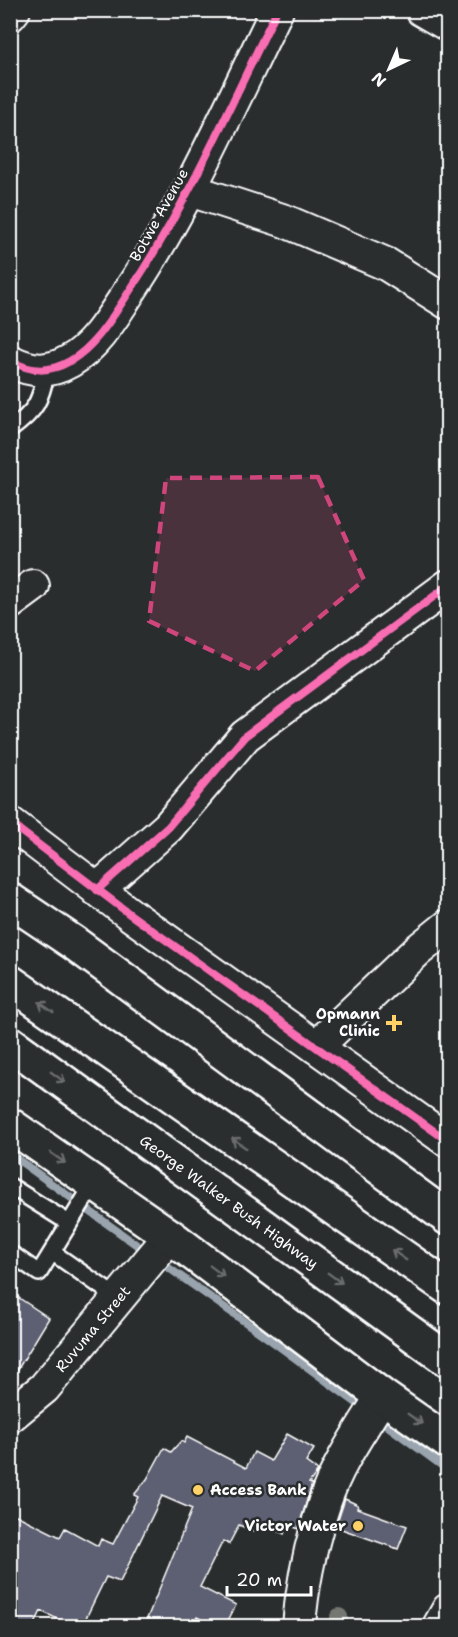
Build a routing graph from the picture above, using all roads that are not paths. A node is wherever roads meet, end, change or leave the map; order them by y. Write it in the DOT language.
graph roads {
  1 [pos="14,10"];
  2 [pos="276,10"];
  3 [pos="422,10"];
  4 [pos="10,15"];
  5 [pos="447,25"];
  6 [pos="190,190"];
  7 [pos="447,303"];
  8 [pos="10,361"];
  9 [pos="47,371"];
  10 [pos="10,430"];
  11 [pos="447,586"];
  12 [pos="10,823"];
  13 [pos="97,890"];
  14 [pos="10,900"];
  15 [pos="447,926"];
  16 [pos="10,982"];
  17 [pos="10,1043"];
  18 [pos="316,1047"];
  19 [pos="10,1125"];
  20 [pos="447,1141"];
  21 [pos="94,1183"];
  22 [pos="10,1186"];
  23 [pos="447,1218"];
  24 [pos="69,1223"];
  25 [pos="170,1236"];
  26 [pos="52,1252"];
  27 [pos="10,1253"];
  28 [pos="447,1288"];
  29 [pos="118,1299"];
  30 [pos="447,1360"];
  31 [pos="382,1396"];
  32 [pos="10,1416"];
  33 [pos="447,1442"];
  34 [pos="447,1610"];
  35 [pos="299,1626"];
  36 [pos="439,1626"];
  1 -- 4 [label="street"];
  2 -- 6 [label="street, Botwe Avenue"];
  3 -- 5 [label="street"];
  6 -- 7 [label="street"];
  6 -- 9 [label="street, Botwe Avenue"];
  8 -- 9 [label="street"];
  9 -- 10 [label="lane"];
  11 -- 13 [label="street"];
  12 -- 13 [label="street"];
  13 -- 18 [label="street"];
  14 -- 23 [label="highway"];
  15 -- 18 [label="street"];
  28 -- 16 [label="highway, one-way"];
  17 -- 30 [label="highway, George Walker Bush Highway, one-way"];
  18 -- 20 [label="street"];
  19 -- 21 [label="highway, one-way"];
  21 -- 24 [label="lane"];
  21 -- 25 [label="highway"];
  22 -- 24 [label="lane"];
  24 -- 26 [label="lane"];
  25 -- 29 [label="street, Ruvuma Street"];
  25 -- 31 [label="highway, one-way"];
  26 -- 27 [label="lane"];
  26 -- 29 [label="lane"];
  29 -- 32 [label="street, Ruvuma Street"];
  31 -- 33 [label="highway, one-way"];
  31 -- 35 [label="street"];
  34 -- 36 [label="street"];
}
